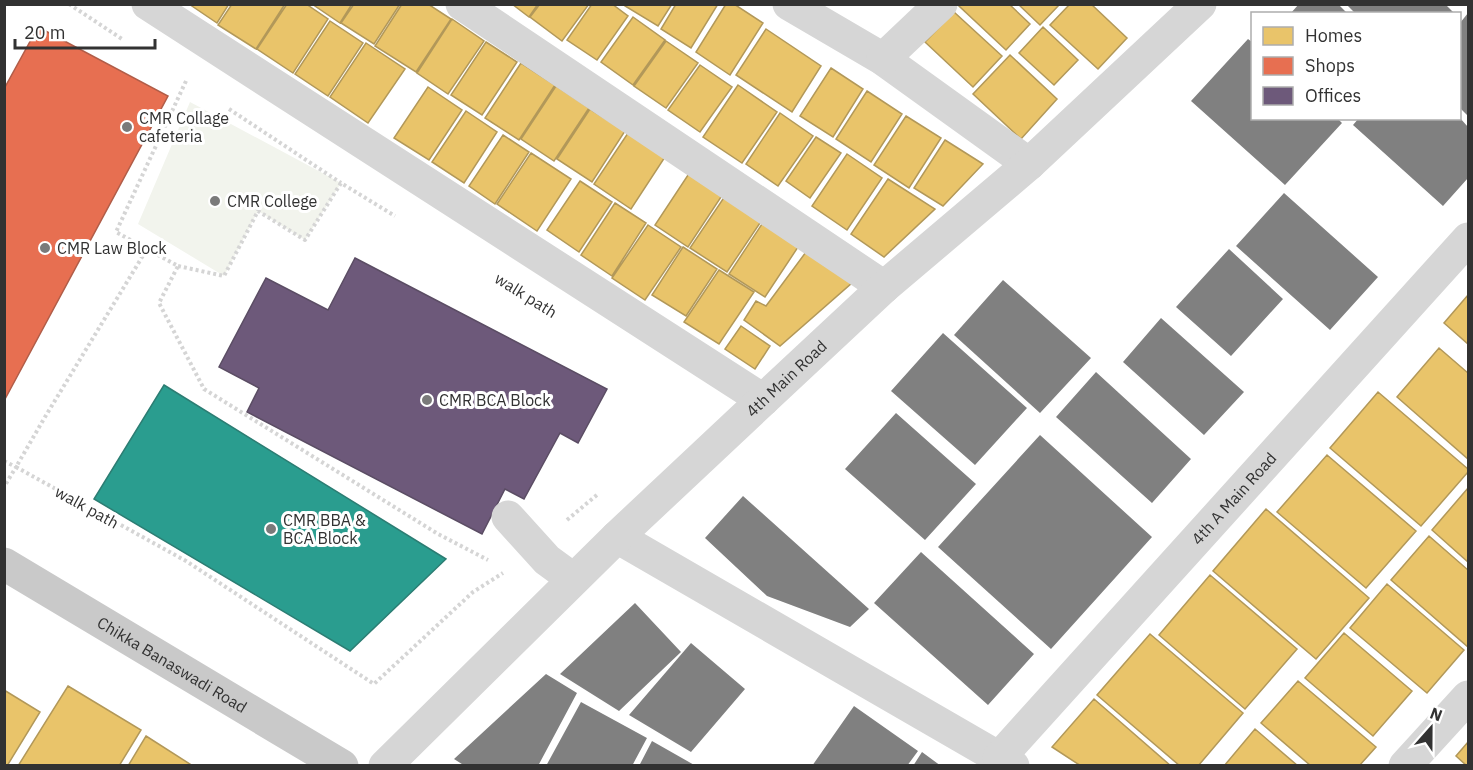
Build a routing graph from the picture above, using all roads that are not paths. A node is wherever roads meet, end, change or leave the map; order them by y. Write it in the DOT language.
graph roads {
  1 [pos="148,4"];
  2 [pos="462,4"];
  3 [pos="789,4"];
  4 [pos="941,4"];
  5 [pos="1200,4"];
  6 [pos="883,59"];
  7 [pos="1029,164"];
  8 [pos="1468,239"];
  9 [pos="884,287"];
  10 [pos="763,400"];
  11 [pos="508,517"];
  12 [pos="616,537"];
  13 [pos="4,564"];
  14 [pos="573,579"];
  15 [pos="1468,697"];
  16 [pos="1006,762"];
  17 [pos="342,765"];
  18 [pos="385,765"];
  19 [pos="1405,765"];
  1 -- 10 [label="street"];
  2 -- 9 [label="street"];
  3 -- 6 [label="street"];
  4 -- 6 [label="street"];
  5 -- 7 [label="street, 4th Main Road"];
  6 -- 7 [label="street"];
  7 -- 9 [label="street, 4th Main Road"];
  8 -- 16 [label="street, 4th A Main Road"];
  9 -- 10 [label="street, 4th Main Road"];
  10 -- 12 [label="street, 4th Main Road"];
  11 -- 14 [label="street"];
  12 -- 14 [label="street, 4th Main Road"];
  12 -- 16 [label="street"];
  13 -- 17 [label="main road, Chikka Banaswadi Road"];
  14 -- 18 [label="street, 4th Main Road"];
  15 -- 19 [label="street"];
}
